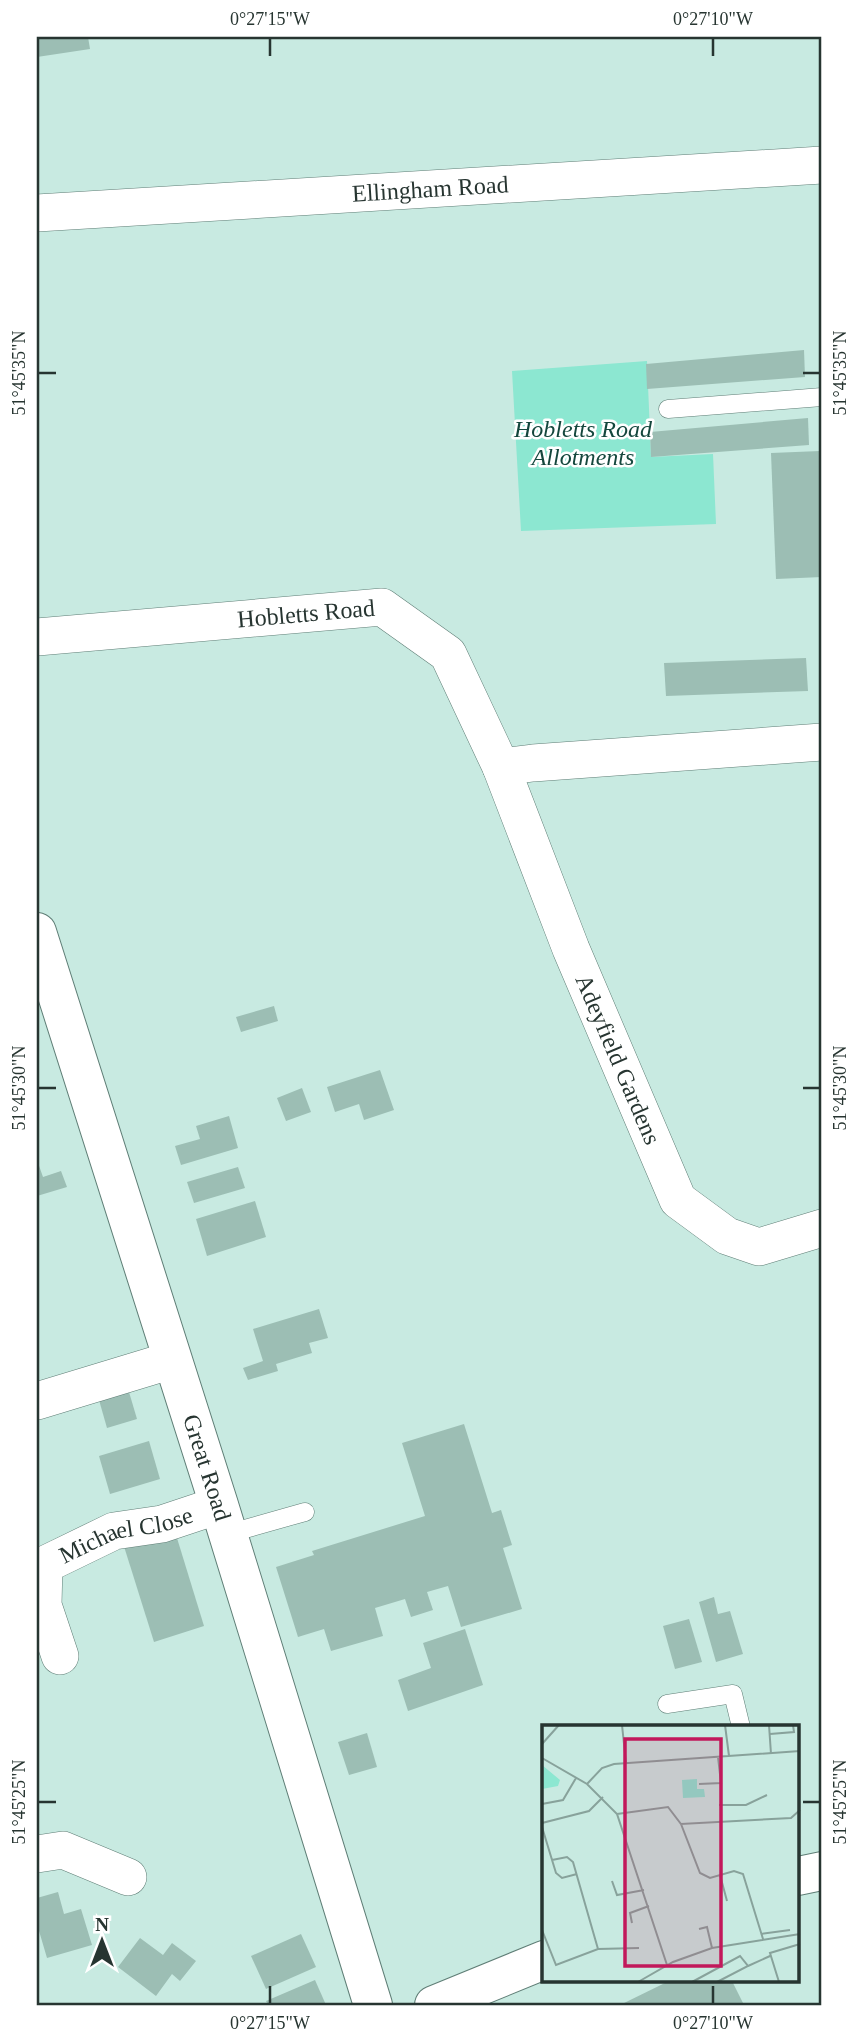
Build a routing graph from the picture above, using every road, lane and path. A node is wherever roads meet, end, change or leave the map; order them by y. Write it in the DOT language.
graph roads {
  1 [pos="822,165"];
  2 [pos="37,213"];
  3 [pos="822,397"];
  4 [pos="668,409"];
  5 [pos="37,637"];
  6 [pos="822,742"];
  7 [pos="501,767"];
  8 [pos="37,932"];
  9 [pos="43,970"];
  10 [pos="822,1228"];
  11 [pos="172,1360"];
  12 [pos="37,1401"];
  13 [pos="305,1512"];
  14 [pos="223,1520"];
  15 [pos="60,1656"];
  16 [pos="667,1704"];
  17 [pos="741,1725"];
  18 [pos="37,1854"];
  19 [pos="822,1871"];
  20 [pos="800,1876"];
  21 [pos="128,1877"];
  22 [pos="542,1961"];
  23 [pos="373,2005"];
  24 [pos="434,2005"];
  1 -- 2 [label="street, Ellingham Road"];
  3 -- 4 [label="lane"];
  5 -- 7 [label="street, Hobletts Road"];
  6 -- 7 [label="street"];
  7 -- 10 [label="street, Adeyfield Gardens"];
  8 -- 9 [label="street, Great Road"];
  9 -- 11 [label="street, Great Road"];
  11 -- 12 [label="street"];
  11 -- 14 [label="street, Great Road"];
  13 -- 14 [label="lane"];
  14 -- 15 [label="street, Michael Close"];
  14 -- 23 [label="street, Great Road"];
  16 -- 17 [label="lane"];
  18 -- 21 [label="street"];
  19 -- 20 [label="street"];
  22 -- 24 [label="street"];
}
